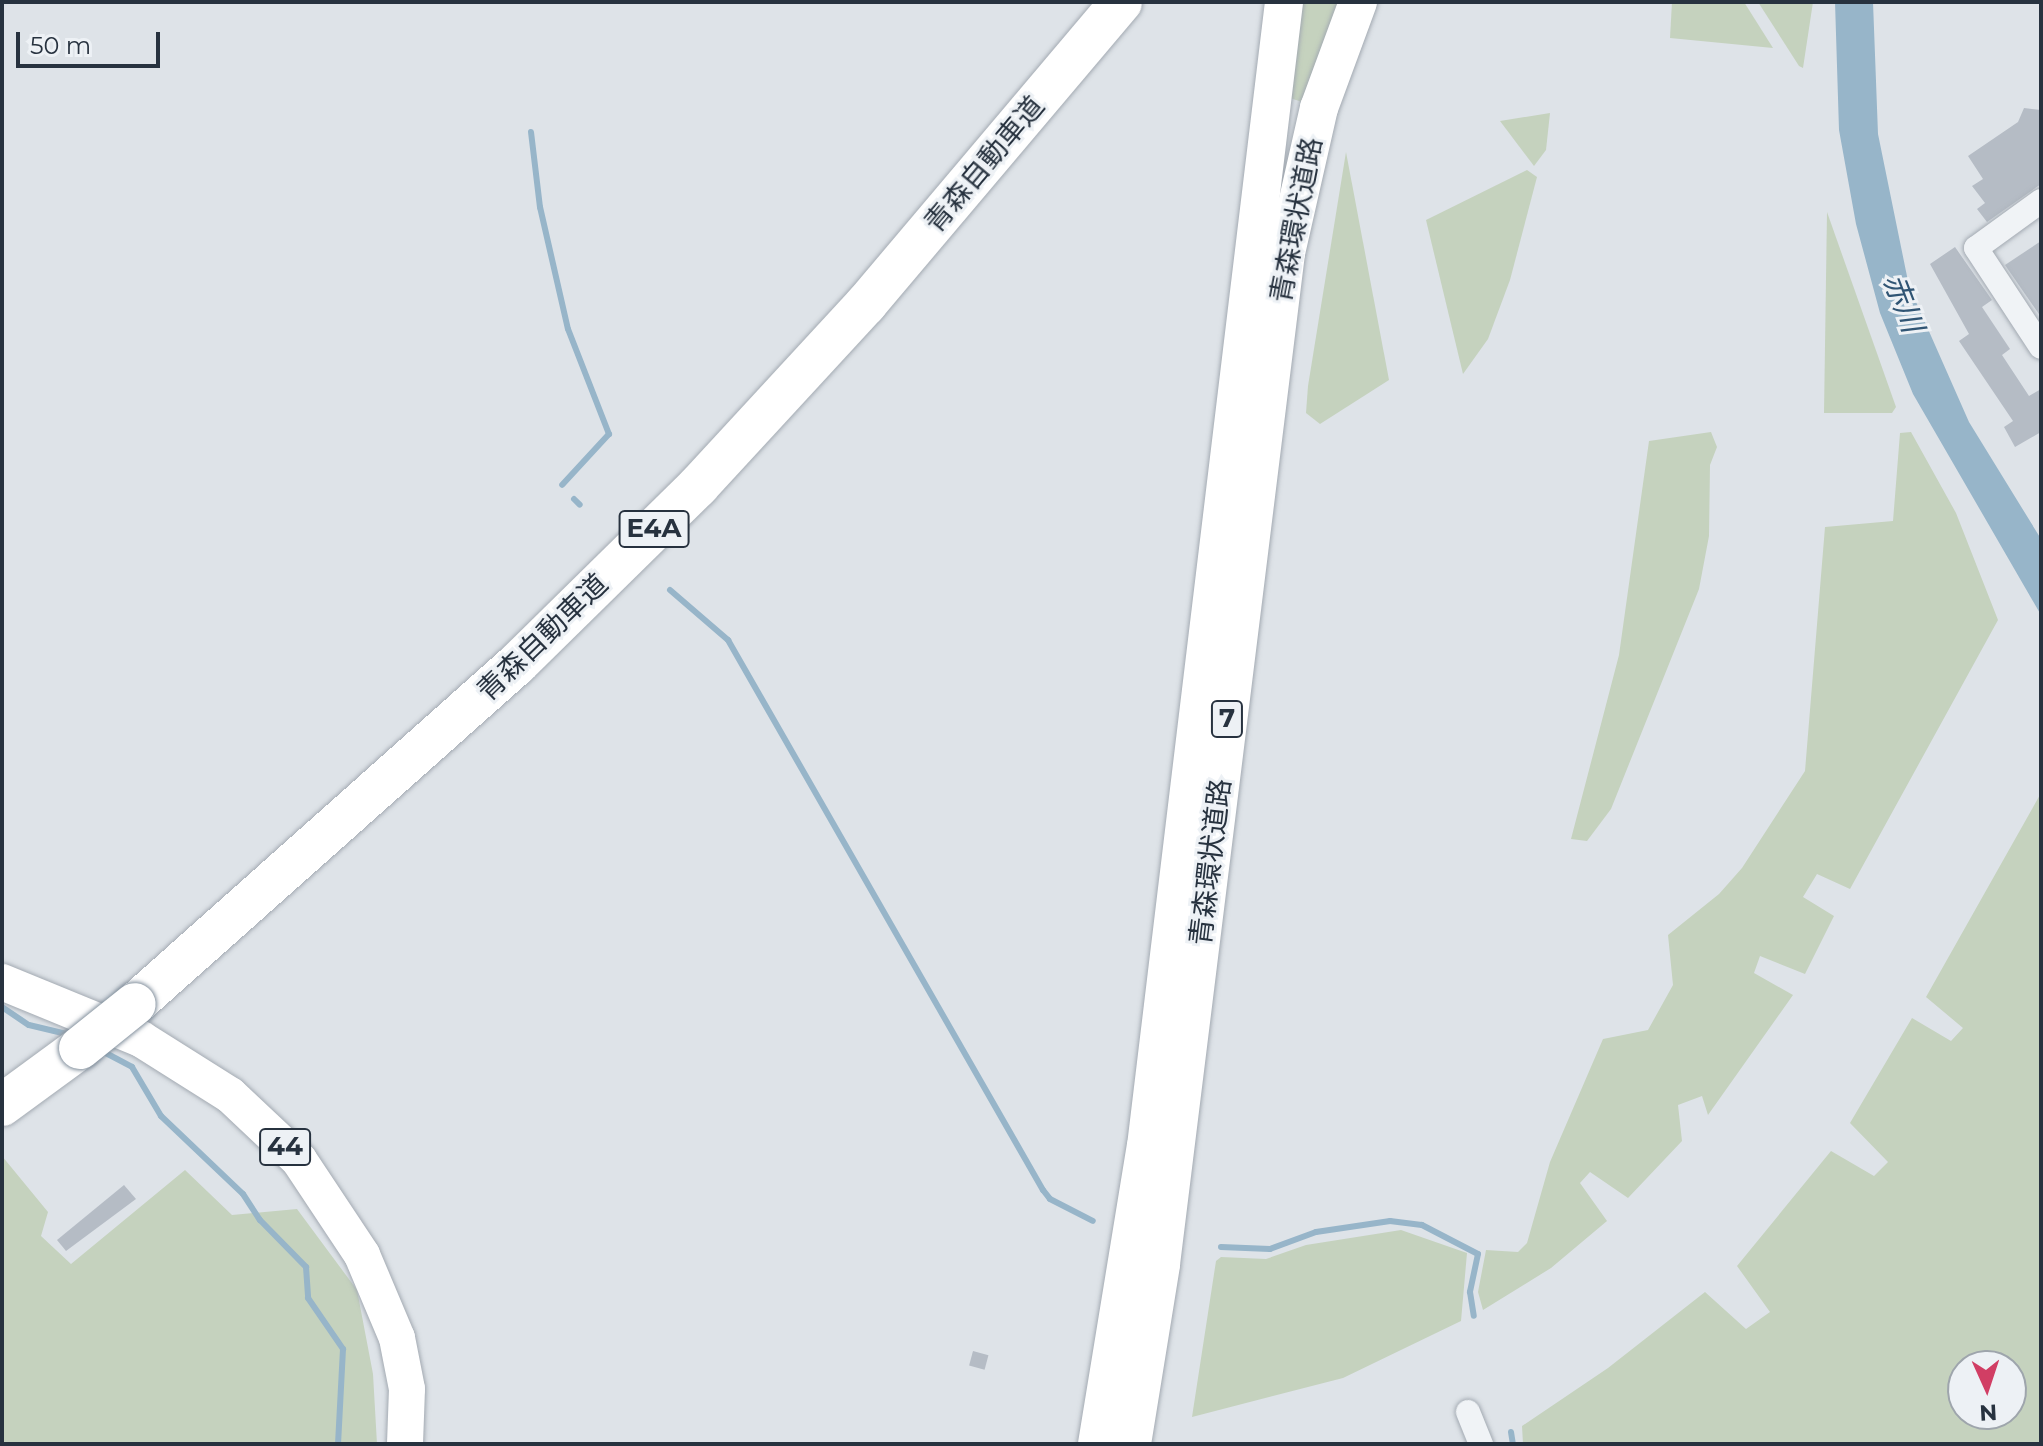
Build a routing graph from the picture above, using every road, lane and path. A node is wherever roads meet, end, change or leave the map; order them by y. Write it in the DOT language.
graph roads {
  1 [pos="1121,2"];
  2 [pos="1284,2"];
  3 [pos="1358,2"];
  4 [pos="2041,201"];
  5 [pos="2040,341"];
  6 [pos="2,982"];
  7 [pos="2,1105"];
  8 [pos="1468,1412"];
  9 [pos="405,1444"];
  10 [pos="1097,1444"];
  11 [pos="1132,1444"];
  12 [pos="1481,1444"];
  1 -- 7 [label="highway, 青森自動車道 / E4A, bridge"];
  2 -- 10 [label="highway, 青森環状道路 / 7"];
  3 -- 11 [label="highway, 青森環状道路 / 7"];
  4 -- 5 [label="street"];
  6 -- 9 [label="main road, 44"];
  8 -- 12 [label="street"];
}
